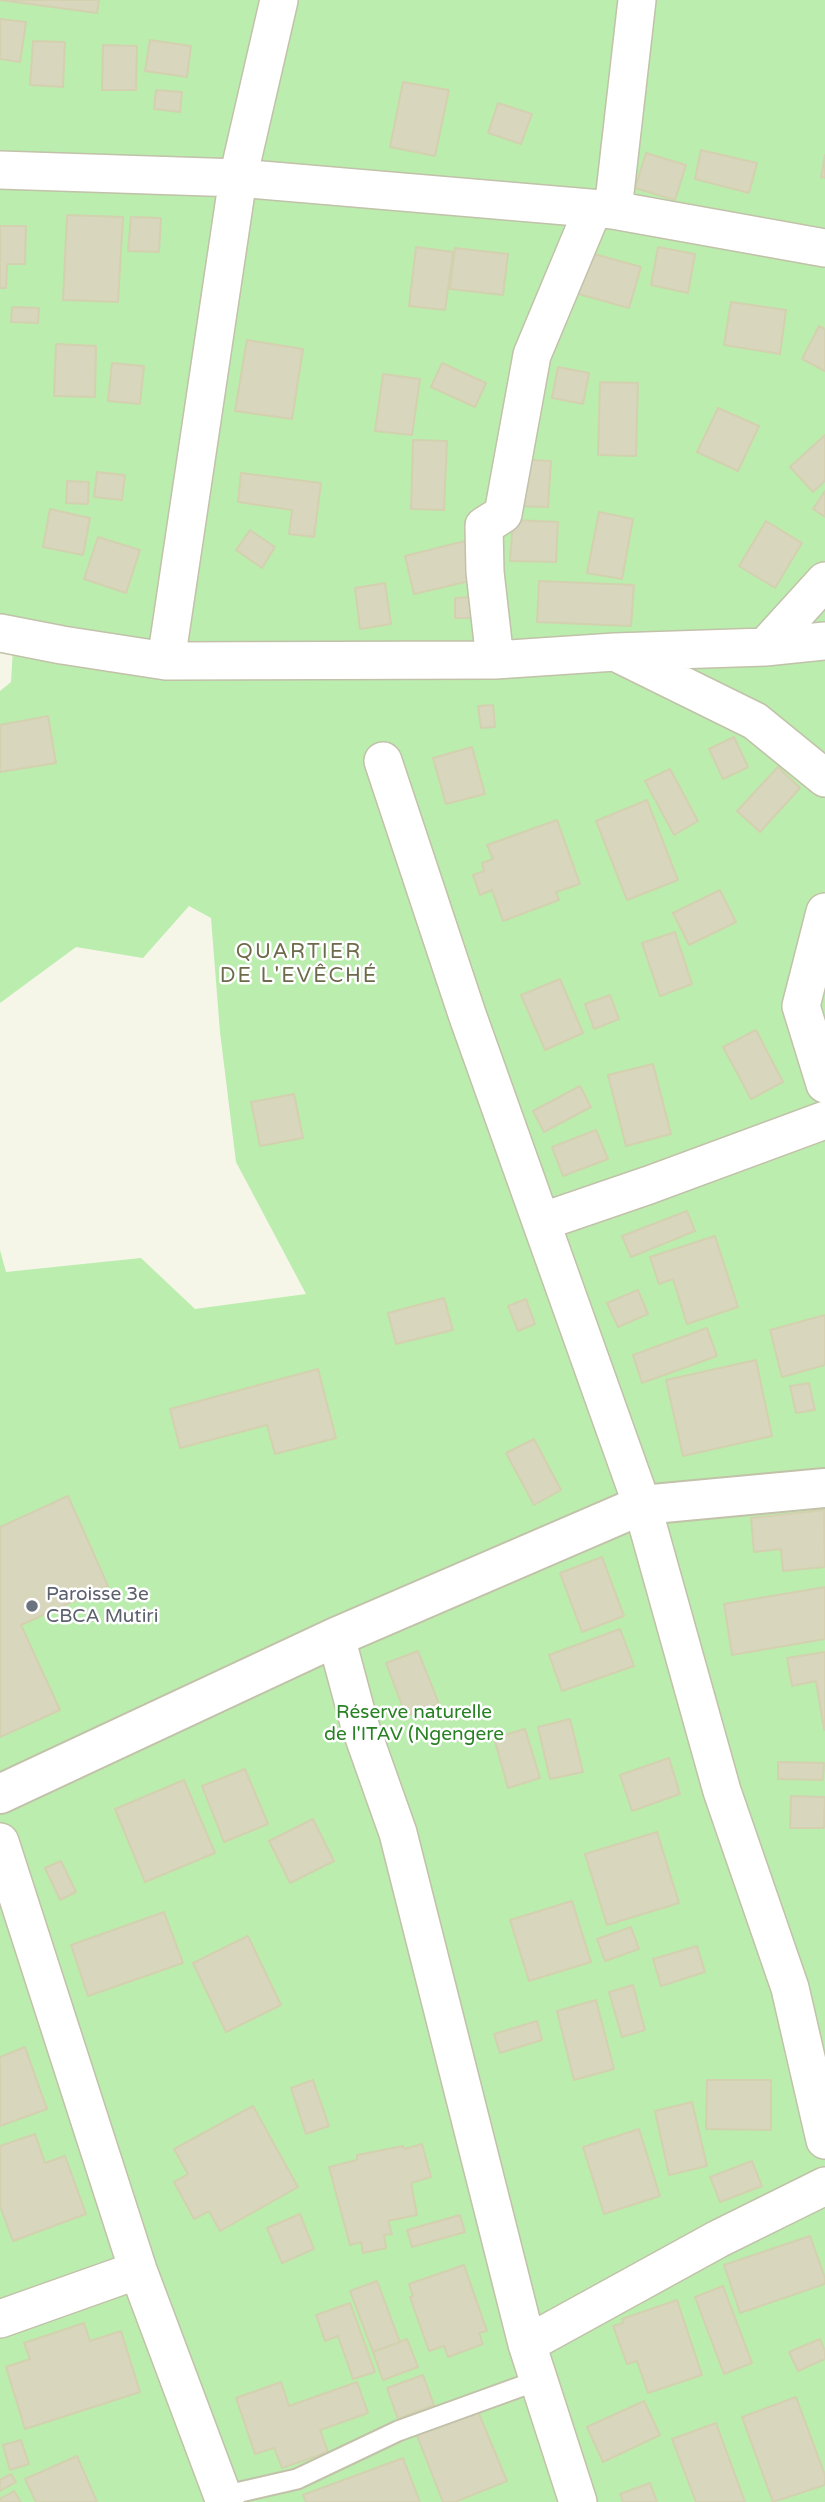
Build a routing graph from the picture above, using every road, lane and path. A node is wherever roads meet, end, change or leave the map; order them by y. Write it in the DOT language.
graph roads {
  1 [pos="279,0"];
  2 [pos="637,0"];
  3 [pos="0,170"];
  4 [pos="238,178"];
  5 [pos="603,209"];
  6 [pos="825,248"];
  7 [pos="825,581"];
  8 [pos="0,633"];
  9 [pos="825,641"];
  10 [pos="765,647"];
  11 [pos="615,652"];
  12 [pos="495,660"];
  13 [pos="166,661"];
  14 [pos="383,761"];
  15 [pos="825,778"];
  16 [pos="825,912"];
  17 [pos="825,1084"];
  18 [pos="825,1120"];
  19 [pos="541,1222"];
  20 [pos="825,1488"];
  21 [pos="642,1505"];
  22 [pos="336,1637"];
  23 [pos="0,1794"];
  24 [pos="0,1842"];
  25 [pos="825,2140"];
  26 [pos="825,2186"];
  27 [pos="138,2270"];
  28 [pos="0,2319"];
  29 [pos="527,2344"];
  30 [pos="539,2380"];
  31 [pos="224,2499"];
  32 [pos="578,2502"];
  1 -- 4 [label="street"];
  2 -- 5 [label="street"];
  3 -- 4 [label="street"];
  4 -- 5 [label="street"];
  4 -- 13 [label="street"];
  5 -- 6 [label="street"];
  5 -- 12 [label="street"];
  7 -- 10 [label="street"];
  8 -- 13 [label="street"];
  9 -- 10 [label="street"];
  10 -- 11 [label="street"];
  11 -- 12 [label="street"];
  11 -- 15 [label="street"];
  12 -- 13 [label="street"];
  14 -- 19 [label="street"];
  16 -- 17 [label="street"];
  18 -- 19 [label="street"];
  19 -- 21 [label="street"];
  20 -- 21 [label="street"];
  21 -- 22 [label="street"];
  21 -- 25 [label="street"];
  22 -- 23 [label="street"];
  22 -- 29 [label="street"];
  24 -- 27 [label="street"];
  26 -- 29 [label="street"];
  27 -- 28 [label="street"];
  27 -- 31 [label="street"];
  29 -- 30 [label="street"];
  30 -- 31 [label="lane"];
  30 -- 32 [label="street"];
}
